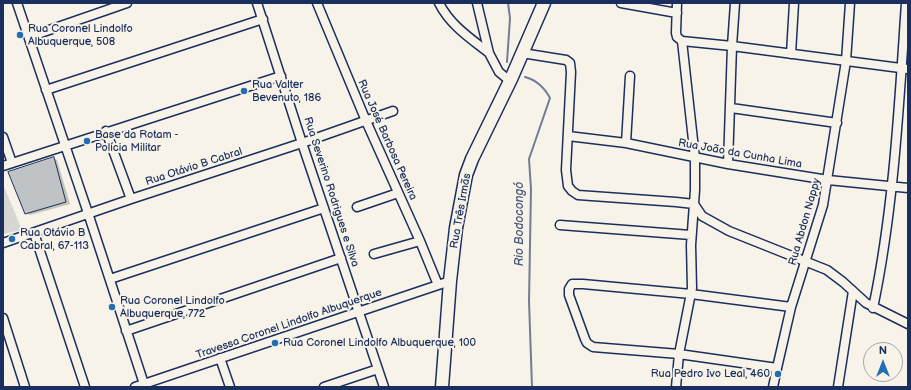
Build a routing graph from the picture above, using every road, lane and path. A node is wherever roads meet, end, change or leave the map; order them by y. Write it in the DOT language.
graph roads {
  1 [pos="17,3"];
  2 [pos="127,3"];
  3 [pos="257,3"];
  4 [pos="317,3"];
  5 [pos="439,3"];
  6 [pos="477,3"];
  7 [pos="544,3"];
  8 [pos="621,3"];
  9 [pos="677,3"];
  10 [pos="735,3"];
  11 [pos="794,3"];
  12 [pos="850,3"];
  13 [pos="906,3"];
  14 [pos="118,4"];
  15 [pos="677,13"];
  16 [pos="262,19"];
  17 [pos="29,37"];
  18 [pos="682,41"];
  19 [pos="732,46"];
  20 [pos="488,53"];
  21 [pos="522,53"];
  22 [pos="791,54"];
  23 [pos="846,61"];
  24 [pos="905,69"];
  25 [pos="281,76"];
  26 [pos="630,76"];
  27 [pos="510,80"];
  28 [pos="46,90"];
  29 [pos="731,108"];
  30 [pos="393,112"];
  31 [pos="366,122"];
  32 [pos="837,123"];
  33 [pos="106,131"];
  34 [pos="568,136"];
  35 [pos="3,137"];
  36 [pos="302,143"];
  37 [pos="626,143"];
  38 [pos="66,146"];
  39 [pos="695,158"];
  40 [pos="12,163"];
  41 [pos="728,164"];
  42 [pos="3,166"];
  43 [pos="828,180"];
  44 [pos="891,187"];
  45 [pos="908,188"];
  46 [pos="398,193"];
  47 [pos="131,199"];
  48 [pos="694,204"];
  49 [pos="357,207"];
  50 [pos="324,208"];
  51 [pos="88,213"];
  52 [pos="560,225"];
  53 [pos="34,233"];
  54 [pos="691,235"];
  55 [pos="420,241"];
  56 [pos="3,243"];
  57 [pos="374,254"];
  58 [pos="341,258"];
  59 [pos="805,262"];
  60 [pos="110,279"];
  61 [pos="444,283"];
  62 [pos="853,291"];
  63 [pos="691,294"];
  64 [pos="791,307"];
  65 [pos="873,308"];
  66 [pos="359,312"];
  67 [pos="3,318"];
  68 [pos="908,324"];
  69 [pos="126,331"];
  70 [pos="678,354"];
  71 [pos="220,358"];
  72 [pos="777,368"];
  73 [pos="378,369"];
  74 [pos="145,386"];
  75 [pos="25,387"];
  76 [pos="85,387"];
  77 [pos="136,387"];
  78 [pos="230,387"];
  79 [pos="324,387"];
  80 [pos="384,387"];
  81 [pos="442,387"];
  82 [pos="676,387"];
  83 [pos="774,387"];
  84 [pos="838,387"];
  1 -- 17 [label="street"];
  2 -- 14 [label="street"];
  3 -- 16 [label="street, Rua Severino Rodrigues e Silva"];
  4 -- 31 [label="street, Rua José Barbosa Pereira"];
  5 -- 20 [label="street"];
  6 -- 20 [label="street"];
  7 -- 21 [label="street, Rua Três Irmãs"];
  8 -- 15 [label="street"];
  9 -- 15 [label="street"];
  10 -- 19 [label="street"];
  11 -- 22 [label="street"];
  12 -- 23 [label="street, Rua Abdon Nappy"];
  13 -- 24 [label="street"];
  14 -- 17 [label="street"];
  15 -- 18 [label="street"];
  16 -- 25 [label="street, Rua Severino Rodrigues e Silva"];
  16 -- 28 [label="street"];
  17 -- 28 [label="street"];
  18 -- 19 [label="street"];
  18 -- 39 [label="street"];
  19 -- 22 [label="street"];
  19 -- 29 [label="street"];
  20 -- 27 [label="street"];
  21 -- 27 [label="street, Rua Três Irmãs"];
  21 -- 34 [label="street"];
  22 -- 23 [label="street"];
  23 -- 24 [label="street"];
  23 -- 32 [label="street, Rua Abdon Nappy"];
  24 -- 44 [label="street"];
  25 -- 33 [label="street"];
  25 -- 36 [label="street, Rua Severino Rodrigues e Silva"];
  26 -- 37 [label="street"];
  27 -- 61 [label="street, Rua Três Irmãs"];
  28 -- 38 [label="street"];
  29 -- 32 [label="street"];
  29 -- 41 [label="street"];
  30 -- 31 [label="street, Rua Otávio B Cabral"];
  31 -- 36 [label="street, Rua Otávio B Cabral"];
  31 -- 46 [label="street, Rua José Barbosa Pereira"];
  32 -- 43 [label="street, Rua Abdon Nappy"];
  33 -- 38 [label="street"];
  33 -- 47 [label="street"];
  34 -- 37 [label="street, Rua João da Cunha Lima"];
  34 -- 48 [label="street"];
  35 -- 40 [label="street"];
  36 -- 47 [label="street, Rua Otávio B Cabral"];
  36 -- 50 [label="street, Rua Severino Rodrigues e Silva"];
  37 -- 39 [label="street, Rua João da Cunha Lima"];
  38 -- 40 [label="street"];
  38 -- 51 [label="street"];
  39 -- 41 [label="street, Rua João da Cunha Lima"];
  39 -- 48 [label="street"];
  40 -- 42 [label="street"];
  41 -- 43 [label="street, Rua João da Cunha Lima"];
  43 -- 44 [label="street, Rua João da Cunha Lima"];
  43 -- 59 [label="street, Rua Abdon Nappy"];
  44 -- 45 [label="street, Rua João da Cunha Lima"];
  44 -- 65 [label="street"];
  46 -- 49 [label="street"];
  46 -- 55 [label="street, Rua José Barbosa Pereira"];
  47 -- 51 [label="street, Rua Otávio B Cabral"];
  48 -- 54 [label="street"];
  48 -- 59 [label="street"];
  50 -- 58 [label="street, Rua Severino Rodrigues e Silva"];
  50 -- 60 [label="street"];
  51 -- 53 [label="street, Rua Otávio B Cabral"];
  51 -- 60 [label="street"];
  52 -- 54 [label="street"];
  53 -- 56 [label="street, Rua Otávio B Cabral"];
  53 -- 76 [label="street"];
  54 -- 63 [label="street"];
  55 -- 57 [label="street"];
  55 -- 61 [label="street, Rua José Barbosa Pereira"];
  58 -- 66 [label="street, Rua Severino Rodrigues e Silva"];
  58 -- 69 [label="street"];
  59 -- 62 [label="street"];
  59 -- 64 [label="street, Rua Abdon Nappy"];
  60 -- 69 [label="street"];
  61 -- 66 [label="street, Travessa Coronel Lindolfo Albuquerque"];
  61 -- 81 [label="street, Rua Três Irmãs"];
  62 -- 65 [label="street"];
  62 -- 84 [label="street"];
  63 -- 64 [label="street"];
  63 -- 70 [label="street"];
  63 -- 70 [label="street"];
  64 -- 72 [label="street, Rua Abdon Nappy"];
  65 -- 68 [label="street"];
  66 -- 71 [label="street, Travessa Coronel Lindolfo Albuquerque"];
  66 -- 73 [label="street, Rua Severino Rodrigues e Silva"];
  67 -- 75 [label="street"];
  69 -- 74 [label="street"];
  70 -- 72 [label="street"];
  70 -- 82 [label="street"];
  71 -- 74 [label="street, Travessa Coronel Lindolfo Albuquerque"];
  71 -- 78 [label="street"];
  72 -- 83 [label="street, Rua Abdon Nappy"];
  73 -- 79 [label="street"];
  73 -- 80 [label="street, Rua Severino Rodrigues e Silva"];
  74 -- 77 [label="street, Travessa Coronel Lindolfo Albuquerque"];
}
